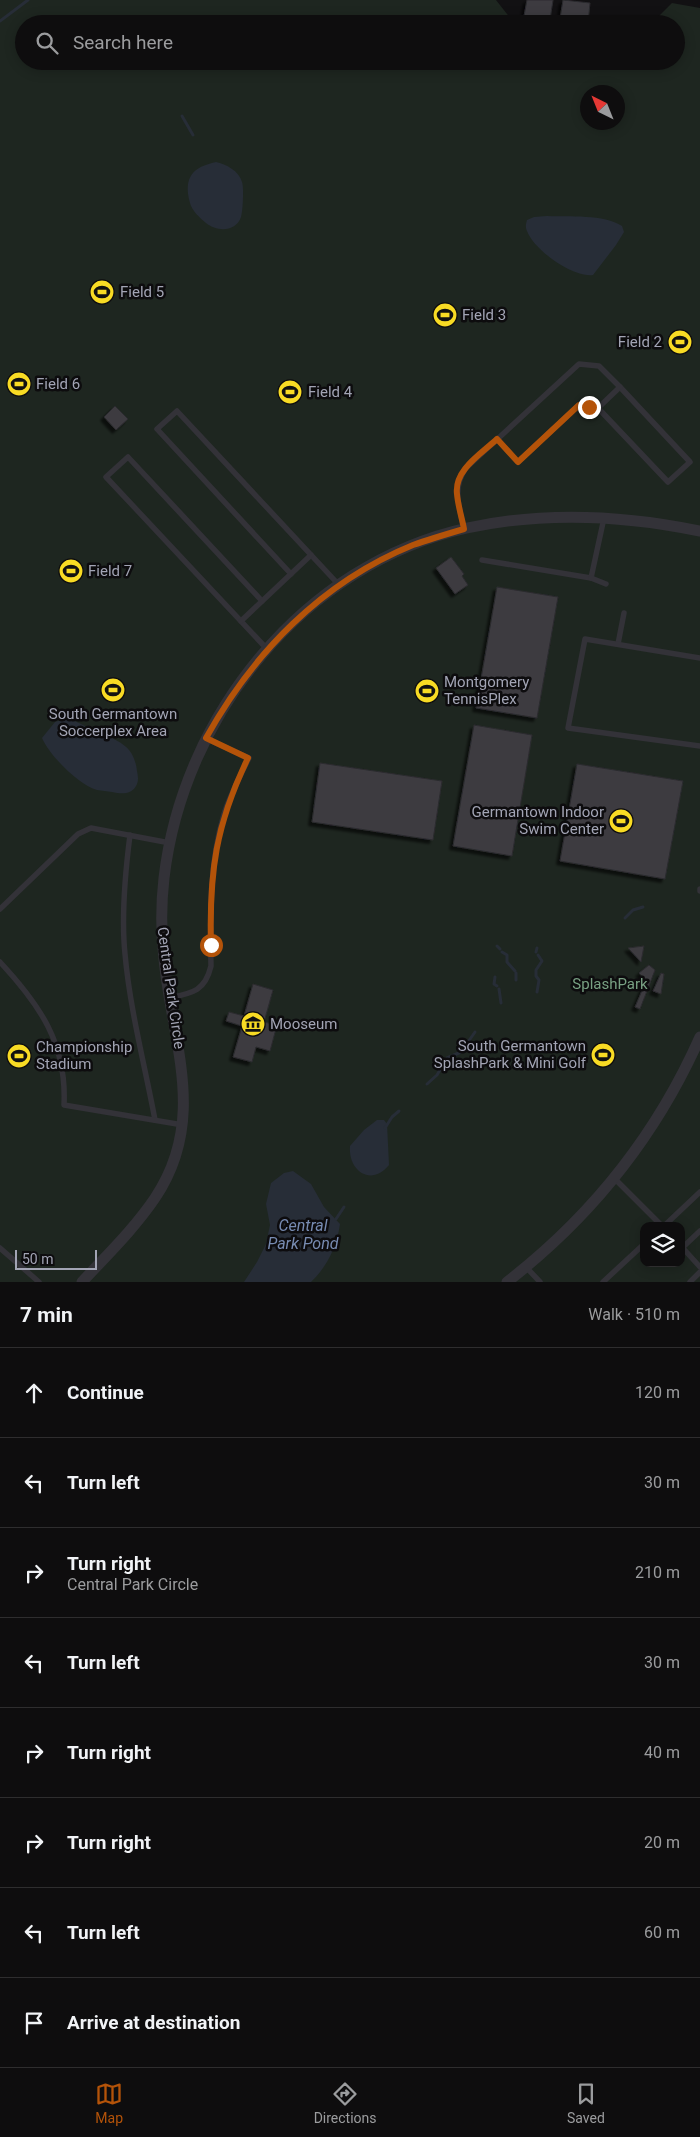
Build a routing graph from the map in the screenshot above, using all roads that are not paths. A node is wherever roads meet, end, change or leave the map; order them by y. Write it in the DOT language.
graph roads {
  1 [pos="620,387"];
  2 [pos="598,408"];
  3 [pos="497,439"];
  4 [pos="604,518"];
  5 [pos="464,529"];
  6 [pos="700,531"];
  7 [pos="311,555"];
  8 [pos="482,560"];
  9 [pos="291,574"];
  10 [pos="591,578"];
  11 [pos="606,584"];
  12 [pos="339,585"];
  13 [pos="262,601"];
  14 [pos="624,613"];
  15 [pos="241,621"];
  16 [pos="618,644"];
  17 [pos="267,649"];
  18 [pos="700,658"];
  19 [pos="206,738"];
  20 [pos="700,746"];
  21 [pos="130,835"];
  22 [pos="170,843"];
  23 [pos="0,909"];
  24 [pos="0,962"];
  25 [pos="169,998"];
  26 [pos="700,1037"];
  27 [pos="155,1120"];
  28 [pos="183,1125"];
  29 [pos="614,1179"];
  30 [pos="700,1192"];
  31 [pos="659,1222"];
  32 [pos="667,1222"];
  33 [pos="700,1231"];
  34 [pos="685,1244"];
  35 [pos="0,1248"];
  36 [pos="640,1248"];
  37 [pos="685,1250"];
  38 [pos="526,1267"];
  39 [pos="700,1267"];
  40 [pos="700,1272"];
  41 [pos="39,1282"];
  42 [pos="82,1282"];
  43 [pos="507,1282"];
  44 [pos="540,1282"];
  45 [pos="603,1282"];
  46 [pos="690,1282"];
  1 -- 2 [label="lane"];
  1 -- 2 [label="lane"];
  1 -- 3 [label="lane"];
  2 -- 3 [label="lane"];
  3 -- 5 [label="lane"];
  4 -- 5 [label="street, Central Park Circle"];
  4 -- 6 [label="street, Central Park Circle"];
  4 -- 10 [label="lane"];
  5 -- 12 [label="street, Central Park Circle"];
  7 -- 9 [label="lane"];
  7 -- 9 [label="lane"];
  7 -- 12 [label="lane"];
  8 -- 10 [label="lane"];
  9 -- 13 [label="lane"];
  10 -- 11 [label="lane"];
  12 -- 17 [label="street, Central Park Circle"];
  13 -- 15 [label="lane"];
  13 -- 15 [label="lane"];
  14 -- 16 [label="lane"];
  15 -- 17 [label="lane"];
  16 -- 18 [label="lane"];
  16 -- 20 [label="lane"];
  17 -- 19 [label="street, Central Park Circle"];
  19 -- 22 [label="street, Central Park Circle"];
  19 -- 25 [label="lane"];
  21 -- 22 [label="lane"];
  21 -- 23 [label="lane"];
  21 -- 27 [label="lane"];
  22 -- 25 [label="street, Central Park Circle"];
  24 -- 27 [label="lane"];
  25 -- 28 [label="street, Central Park Circle"];
  26 -- 29 [label="street"];
  27 -- 28 [label="lane"];
  28 -- 42 [label="street, Central Park Circle"];
  29 -- 31 [label="lane"];
  29 -- 38 [label="street"];
  30 -- 32 [label="lane"];
  33 -- 34 [label="lane"];
  35 -- 41 [label="lane"];
  36 -- 45 [label="lane"];
  37 -- 39 [label="lane"];
  38 -- 43 [label="street"];
  38 -- 44 [label="lane"];
  40 -- 46 [label="lane"];
}
